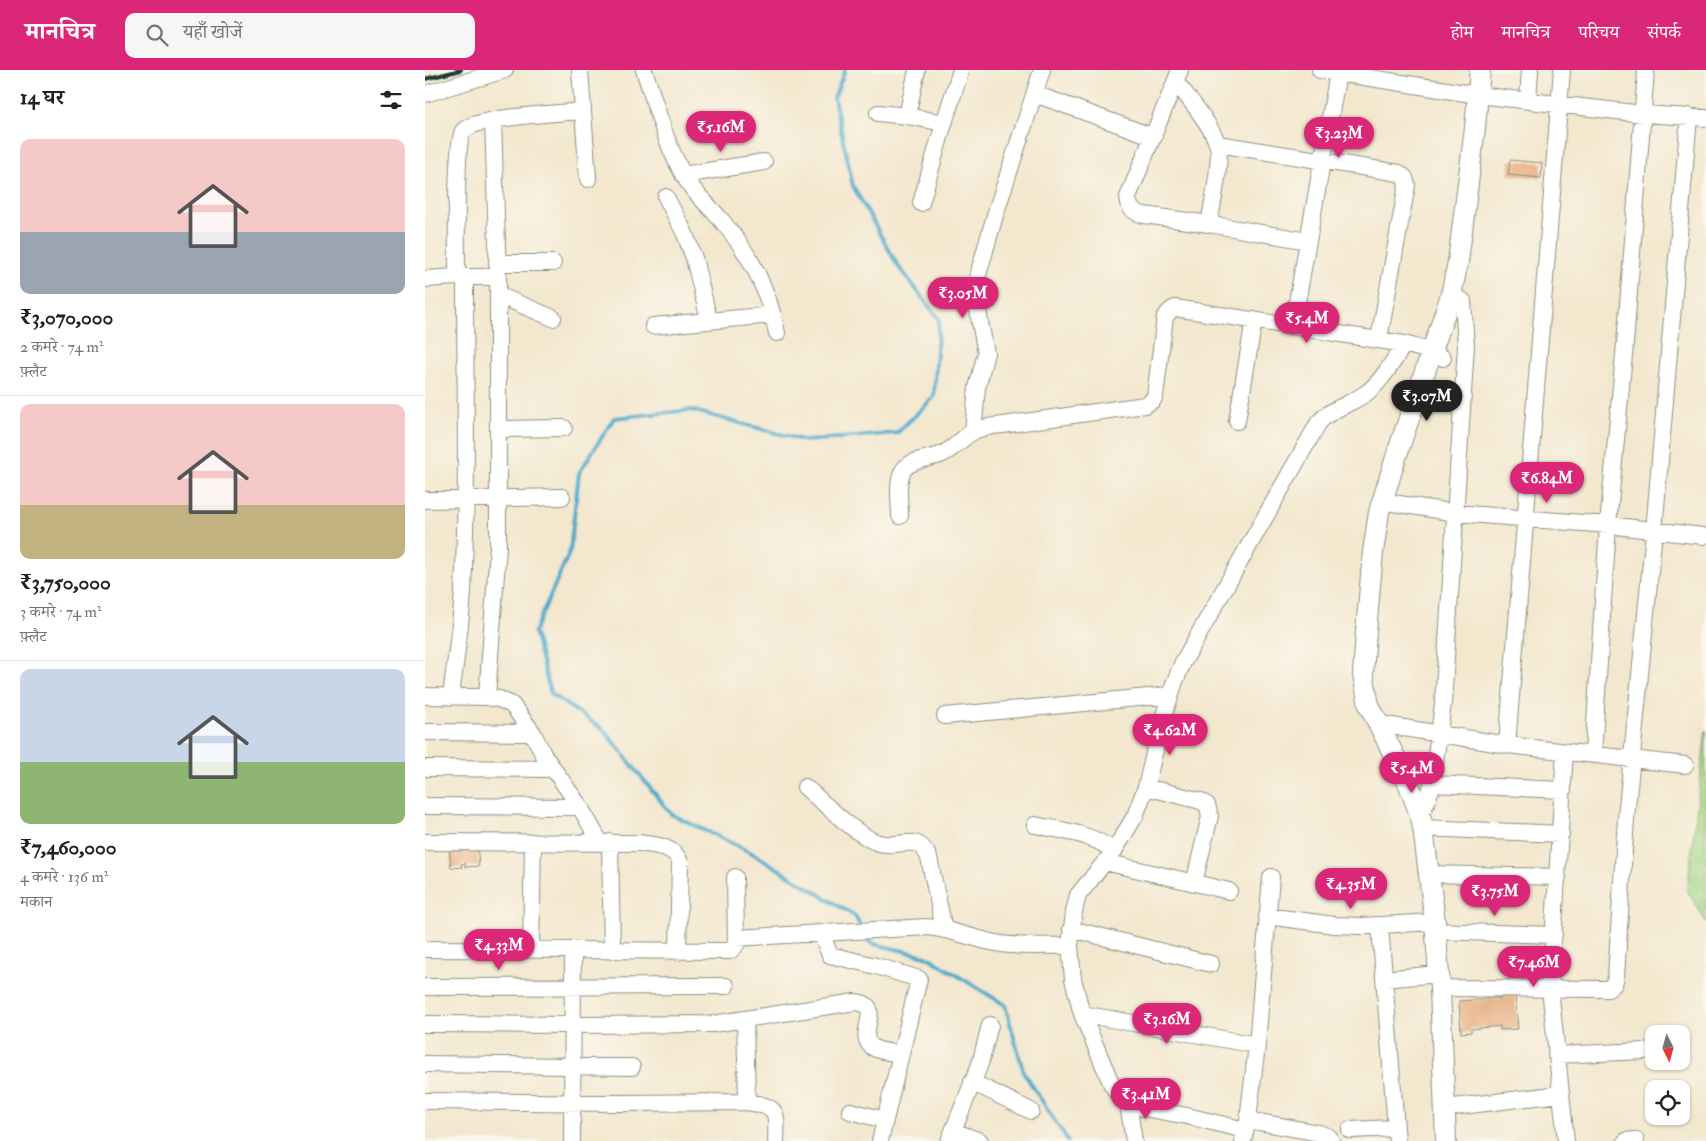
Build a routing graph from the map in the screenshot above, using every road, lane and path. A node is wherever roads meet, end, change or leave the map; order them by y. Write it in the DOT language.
graph roads {
  1 [pos="505,70"];
  2 [pos="580,70"];
  3 [pos="644,70"];
  4 [pos="917,70"];
  5 [pos="961,70"];
  6 [pos="1042,70"];
  7 [pos="1320,70"];
  8 [pos="1480,70"];
  9 [pos="1494,70"];
  10 [pos="1531,70"];
  11 [pos="1563,70"];
  12 [pos="1646,70"];
  13 [pos="1338,73"];
  14 [pos="1178,76"];
  15 [pos="425,94"];
  16 [pos="1035,94"];
  17 [pos="1485,96"];
  18 [pos="1528,101"];
  19 [pos="1559,104"];
  20 [pos="583,111"];
  21 [pos="878,113"];
  22 [pos="1643,114"];
  23 [pos="907,116"];
  24 [pos="1689,116"];
  25 [pos="1706,118"];
  26 [pos="493,120"];
  27 [pos="944,123"];
  28 [pos="1154,137"];
  29 [pos="1218,144"];
  30 [pos="1323,161"];
  31 [pos="764,162"];
  32 [pos="683,175"];
  33 [pos="588,179"];
  34 [pos="666,197"];
  35 [pos="921,203"];
  36 [pos="1209,224"];
  37 [pos="1308,241"];
  38 [pos="553,263"];
  39 [pos="498,270"];
  40 [pos="461,277"];
  41 [pos="425,279"];
  42 [pos="498,295"];
  43 [pos="1457,298"];
  44 [pos="773,315"];
  45 [pos="553,318"];
  46 [pos="709,320"];
  47 [pos="1255,320"];
  48 [pos="653,326"];
  49 [pos="1293,326"];
  50 [pos="777,333"];
  51 [pos="1379,339"];
  52 [pos="1404,344"];
  53 [pos="1438,355"];
  54 [pos="1237,420"];
  55 [pos="565,428"];
  56 [pos="498,429"];
  57 [pos="973,432"];
  58 [pos="562,497"];
  59 [pos="465,499"];
  60 [pos="498,499"];
  61 [pos="425,500"];
  62 [pos="1388,501"];
  63 [pos="1456,513"];
  64 [pos="900,516"];
  65 [pos="1526,518"];
  66 [pos="1608,525"];
  67 [pos="1654,531"];
  68 [pos="1703,536"];
  69 [pos="1170,695"];
  70 [pos="425,696"];
  71 [pos="451,697"];
  72 [pos="487,697"];
  73 [pos="945,716"];
  74 [pos="1380,724"];
  75 [pos="425,732"];
  76 [pos="533,733"];
  77 [pos="1439,733"];
  78 [pos="1507,745"];
  79 [pos="1565,752"];
  80 [pos="1593,754"];
  81 [pos="1632,759"];
  82 [pos="1685,765"];
  83 [pos="425,768"];
  84 [pos="554,769"];
  85 [pos="1432,784"];
  86 [pos="805,787"];
  87 [pos="1146,787"];
  88 [pos="1563,790"];
  89 [pos="425,806"];
  90 [pos="580,807"];
  91 [pos="1422,822"];
  92 [pos="1035,825"];
  93 [pos="1561,834"];
  94 [pos="425,842"];
  95 [pos="533,842"];
  96 [pos="605,842"];
  97 [pos="1109,857"];
  98 [pos="1429,874"];
  99 [pos="735,877"];
  100 [pos="1271,877"];
  101 [pos="1558,877"];
  102 [pos="1194,883"];
  103 [pos="1229,891"];
  104 [pos="1267,916"];
  105 [pos="1379,926"];
  106 [pos="1435,926"];
  107 [pos="944,929"];
  108 [pos="1071,929"];
  109 [pos="821,933"];
  110 [pos="1554,935"];
  111 [pos="736,938"];
  112 [pos="1070,946"];
  113 [pos="425,949"];
  114 [pos="531,949"];
  115 [pos="573,951"];
  116 [pos="612,951"];
  117 [pos="678,952"];
  118 [pos="1211,964"];
  119 [pos="1384,980"];
  120 [pos="1439,981"];
  121 [pos="573,986"];
  122 [pos="726,986"];
  123 [pos="425,987"];
  124 [pos="1550,988"];
  125 [pos="1081,1014"];
  126 [pos="745,1019"];
  127 [pos="425,1024"];
  128 [pos="573,1025"];
  129 [pos="990,1025"];
  130 [pos="1257,1045"];
  131 [pos="1645,1051"];
  132 [pos="901,1054"];
  133 [pos="1556,1054"];
  134 [pos="425,1064"];
  135 [pos="573,1066"];
  136 [pos="632,1067"];
  137 [pos="972,1082"];
  138 [pos="1561,1094"];
  139 [pos="425,1101"];
  140 [pos="573,1102"];
  141 [pos="747,1102"];
  142 [pos="1128,1104"];
  143 [pos="1445,1108"];
  144 [pos="850,1111"];
  145 [pos="1031,1111"];
  146 [pos="885,1120"];
  147 [pos="1246,1130"];
  148 [pos="1350,1130"];
  149 [pos="1396,1134"];
  150 [pos="951,1136"];
  151 [pos="572,1141"];
  152 [pos="776,1141"];
  153 [pos="880,1141"];
  154 [pos="980,1141"];
  155 [pos="1133,1141"];
  156 [pos="1331,1141"];
  157 [pos="1446,1141"];
  158 [pos="1566,1141"];
  1 -- 15 [label="street"];
  2 -- 20 [label="street"];
  3 -- 32 [label="street"];
  4 -- 23 [label="street"];
  5 -- 27 [label="street"];
  6 -- 16 [label="street"];
  7 -- 13 [label="street"];
  8 -- 17 [label="main road"];
  9 -- 17 [label="main road"];
  10 -- 18 [label="street"];
  11 -- 19 [label="street"];
  12 -- 22 [label="street"];
  13 -- 17 [label="street"];
  13 -- 30 [label="street"];
  14 -- 28 [label="street"];
  14 -- 29 [label="street"];
  16 -- 28 [label="street"];
  16 -- 57 [label="street"];
  17 -- 18 [label="street"];
  17 -- 43 [label="main road"];
  18 -- 19 [label="street"];
  19 -- 22 [label="street"];
  19 -- 65 [label="street"];
  20 -- 26 [label="street"];
  20 -- 33 [label="street"];
  21 -- 23 [label="street"];
  22 -- 24 [label="street"];
  22 -- 66 [label="street"];
  23 -- 27 [label="street"];
  24 -- 25 [label="street"];
  24 -- 67 [label="street"];
  26 -- 39 [label="street"];
  26 -- 40 [label="street"];
  27 -- 35 [label="street"];
  28 -- 36 [label="street"];
  29 -- 30 [label="street"];
  29 -- 36 [label="street"];
  30 -- 37 [label="street"];
  30 -- 51 [label="street"];
  31 -- 32 [label="street"];
  32 -- 44 [label="street"];
  34 -- 46 [label="street"];
  36 -- 37 [label="street"];
  37 -- 49 [label="street"];
  38 -- 39 [label="street"];
  39 -- 40 [label="street"];
  39 -- 42 [label="street"];
  40 -- 41 [label="street"];
  40 -- 59 [label="street"];
  42 -- 45 [label="street"];
  42 -- 56 [label="street"];
  43 -- 53 [label="main road"];
  43 -- 63 [label="street"];
  44 -- 46 [label="street"];
  44 -- 50 [label="street"];
  46 -- 48 [label="street"];
  47 -- 49 [label="street"];
  47 -- 54 [label="street"];
  47 -- 57 [label="street"];
  49 -- 51 [label="street"];
  51 -- 52 [label="street"];
  52 -- 53 [label="street"];
  52 -- 69 [label="street"];
  53 -- 62 [label="main road"];
  55 -- 56 [label="street"];
  56 -- 60 [label="street"];
  57 -- 64 [label="street"];
  58 -- 60 [label="street"];
  59 -- 60 [label="street"];
  59 -- 61 [label="street"];
  59 -- 71 [label="street"];
  60 -- 72 [label="street"];
  62 -- 63 [label="street"];
  62 -- 74 [label="main road"];
  63 -- 65 [label="street"];
  63 -- 77 [label="street"];
  65 -- 66 [label="street"];
  65 -- 78 [label="street"];
  66 -- 67 [label="street"];
  66 -- 80 [label="street"];
  67 -- 68 [label="street"];
  67 -- 81 [label="street"];
  69 -- 73 [label="street"];
  69 -- 87 [label="street"];
  70 -- 71 [label="street"];
  71 -- 72 [label="street"];
  72 -- 76 [label="street"];
  74 -- 77 [label="street"];
  74 -- 91 [label="main road"];
  75 -- 76 [label="street"];
  76 -- 84 [label="street"];
  77 -- 78 [label="street"];
  77 -- 85 [label="street"];
  78 -- 79 [label="street"];
  79 -- 80 [label="street"];
  79 -- 88 [label="street"];
  80 -- 81 [label="street"];
  81 -- 82 [label="street"];
  81 -- 124 [label="street"];
  83 -- 84 [label="street"];
  84 -- 90 [label="street"];
  85 -- 88 [label="street"];
  85 -- 91 [label="street"];
  86 -- 107 [label="street"];
  87 -- 97 [label="street"];
  87 -- 102 [label="street"];
  88 -- 93 [label="street"];
  89 -- 90 [label="street"];
  90 -- 96 [label="street"];
  91 -- 93 [label="street"];
  91 -- 98 [label="main road"];
  92 -- 97 [label="street"];
  93 -- 101 [label="street"];
  94 -- 95 [label="street"];
  95 -- 96 [label="street"];
  95 -- 114 [label="street"];
  96 -- 116 [label="street"];
  96 -- 117 [label="street"];
  97 -- 102 [label="street"];
  97 -- 108 [label="street"];
  98 -- 101 [label="street"];
  98 -- 106 [label="main road"];
  99 -- 111 [label="street"];
  100 -- 104 [label="street"];
  101 -- 110 [label="street"];
  102 -- 103 [label="street"];
  104 -- 105 [label="street"];
  104 -- 130 [label="street"];
  105 -- 106 [label="street"];
  105 -- 119 [label="street"];
  106 -- 110 [label="street"];
  106 -- 120 [label="main road"];
  107 -- 109 [label="street"];
  107 -- 112 [label="street"];
  108 -- 112 [label="street"];
  108 -- 118 [label="street"];
  109 -- 111 [label="street"];
  109 -- 132 [label="street"];
  110 -- 124 [label="street"];
  111 -- 117 [label="street"];
  112 -- 125 [label="street"];
  113 -- 114 [label="street"];
  114 -- 115 [label="street"];
  115 -- 116 [label="street"];
  115 -- 121 [label="street"];
  116 -- 117 [label="street"];
  119 -- 120 [label="street"];
  119 -- 149 [label="street"];
  120 -- 124 [label="street"];
  120 -- 143 [label="main road"];
  121 -- 122 [label="street"];
  121 -- 123 [label="street"];
  121 -- 128 [label="street"];
  124 -- 133 [label="street"];
  125 -- 130 [label="street"];
  125 -- 142 [label="street"];
  126 -- 128 [label="street"];
  126 -- 132 [label="street"];
  126 -- 141 [label="street"];
  127 -- 128 [label="street"];
  128 -- 135 [label="street"];
  129 -- 137 [label="street"];
  130 -- 147 [label="street"];
  131 -- 133 [label="street"];
  132 -- 146 [label="street"];
  133 -- 138 [label="street"];
  134 -- 135 [label="street"];
  135 -- 136 [label="street"];
  135 -- 140 [label="street"];
  137 -- 145 [label="street"];
  137 -- 150 [label="street"];
  138 -- 143 [label="street"];
  138 -- 158 [label="street"];
  139 -- 140 [label="street"];
  140 -- 141 [label="street"];
  140 -- 151 [label="street"];
  141 -- 152 [label="street"];
  142 -- 147 [label="street"];
  142 -- 155 [label="street"];
  143 -- 157 [label="main road"];
  144 -- 146 [label="street"];
  146 -- 153 [label="street"];
  147 -- 156 [label="street"];
  148 -- 149 [label="street"];
  150 -- 154 [label="street"];
}
